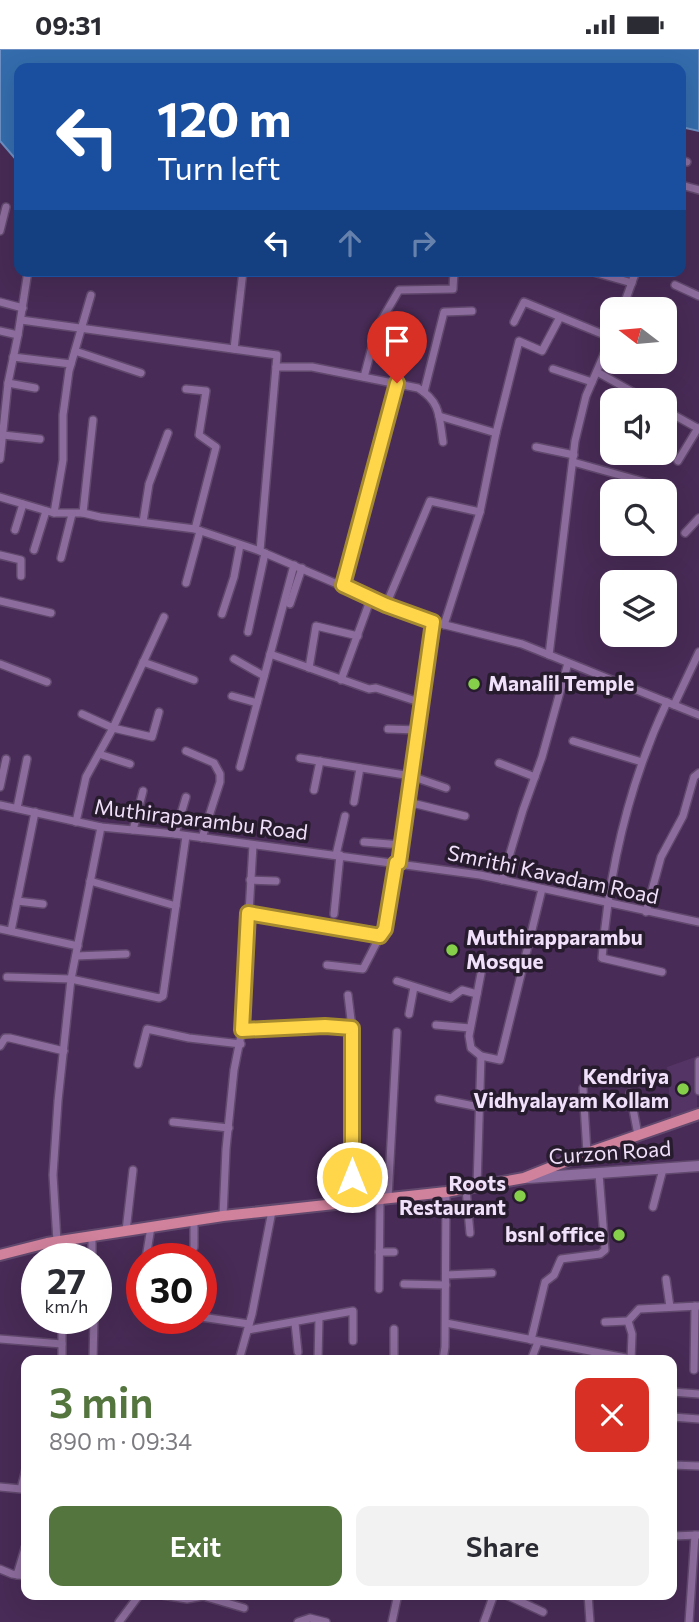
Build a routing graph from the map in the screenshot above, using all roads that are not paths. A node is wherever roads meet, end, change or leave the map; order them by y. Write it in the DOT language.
graph roads {
  1 [pos="6,207"];
  2 [pos="0,231"];
  3 [pos="27,277"];
  4 [pos="242,277"];
  5 [pos="454,277"];
  6 [pos="611,277"];
  7 [pos="634,277"];
  8 [pos="632,283"];
  9 [pos="675,285"];
  10 [pos="91,295"];
  11 [pos="699,296"];
  12 [pos="627,297"];
  13 [pos="0,302"];
  14 [pos="23,308"];
  15 [pos="472,311"];
  16 [pos="560,317"];
  17 [pos="21,320"];
  18 [pos="514,322"];
  19 [pos="82,328"];
  20 [pos="0,331"];
  21 [pos="600,332"];
  22 [pos="19,335"];
  23 [pos="234,349"];
  24 [pos="75,351"];
  25 [pos="13,356"];
  26 [pos="71,364"];
  27 [pos="600,365"];
  28 [pos="276,367"];
  29 [pos="553,369"];
  30 [pos="597,372"];
  31 [pos="141,373"];
  32 [pos="364,377"];
  33 [pos="592,382"];
  34 [pos="8,383"];
  35 [pos="397,383"];
  36 [pos="34,388"];
  37 [pos="626,388"];
  38 [pos="186,389"];
  39 [pos="424,392"];
  40 [pos="439,417"];
  41 [pos="677,417"];
  42 [pos="93,419"];
  43 [pos="699,429"];
  44 [pos="168,433"];
  45 [pos="496,433"];
  46 [pos="4,436"];
  47 [pos="40,439"];
  48 [pos="443,442"];
  49 [pos="537,447"];
  50 [pos="0,459"];
  51 [pos="573,459"];
  52 [pos="678,461"];
  53 [pos="637,479"];
  54 [pos="0,497"];
  55 [pos="23,504"];
  56 [pos="50,512"];
  57 [pos="480,512"];
  58 [pos="83,513"];
  59 [pos="72,514"];
  60 [pos="699,518"];
  61 [pos="143,522"];
  62 [pos="15,530"];
  63 [pos="197,530"];
  64 [pos="685,533"];
  65 [pos="240,545"];
  66 [pos="34,550"];
  67 [pos="263,552"];
  68 [pos="0,555"];
  69 [pos="61,558"];
  70 [pos="298,566"];
  71 [pos="21,576"];
  72 [pos="186,583"];
  73 [pos="343,585"];
  74 [pos="371,599"];
  75 [pos="0,601"];
  76 [pos="290,604"];
  77 [pos="386,605"];
  78 [pos="51,613"];
  79 [pos="222,614"];
  80 [pos="164,617"];
  81 [pos="433,625"];
  82 [pos="444,625"];
  83 [pos="248,632"];
  84 [pos="358,636"];
  85 [pos="270,654"];
  86 [pos="549,655"];
  87 [pos="698,657"];
  88 [pos="234,659"];
  89 [pos="143,663"];
  90 [pos="568,663"];
  91 [pos="0,664"];
  92 [pos="309,668"];
  93 [pos="264,676"];
  94 [pos="194,680"];
  95 [pos="341,680"];
  96 [pos="47,682"];
  97 [pos="232,696"];
  98 [pos="422,702"];
  99 [pos="257,703"];
  100 [pos="671,704"];
  101 [pos="159,712"];
  102 [pos="82,714"];
  103 [pos="699,715"];
  104 [pos="113,728"];
  105 [pos="388,729"];
  106 [pos="418,730"];
  107 [pos="573,741"];
  108 [pos="186,751"];
  109 [pos="99,754"];
  110 [pos="300,758"];
  111 [pos="6,759"];
  112 [pos="27,759"];
  113 [pos="320,761"];
  114 [pos="642,762"];
  115 [pos="499,763"];
  116 [pos="130,764"];
  117 [pos="240,767"];
  118 [pos="360,768"];
  119 [pos="699,773"];
  120 [pos="411,776"];
  121 [pos="535,777"];
  122 [pos="0,787"];
  123 [pos="446,788"];
  124 [pos="314,790"];
  125 [pos="143,791"];
  126 [pos="186,797"];
  127 [pos="354,801"];
  128 [pos="408,802"];
  129 [pos="0,805"];
  130 [pos="18,808"];
  131 [pos="35,812"];
  132 [pos="345,816"];
  133 [pos="465,816"];
  134 [pos="76,822"];
  135 [pos="101,827"];
  136 [pos="133,830"];
  137 [pos="175,834"];
  138 [pos="186,836"];
  139 [pos="202,838"];
  140 [pos="364,842"];
  141 [pos="253,845"];
  142 [pos="402,845"];
  143 [pos="338,855"];
  144 [pos="397,863"];
  145 [pos="250,880"];
  146 [pos="502,880"];
  147 [pos="90,881"];
  148 [pos="276,881"];
  149 [pos="542,889"];
  150 [pos="18,901"];
  151 [pos="607,903"];
  152 [pos="43,904"];
  153 [pos="176,907"];
  154 [pos="646,912"];
  155 [pos="248,913"];
  156 [pos="334,914"];
  157 [pos="699,922"];
  158 [pos="0,929"];
  159 [pos="11,931"];
  160 [pos="380,936"];
  161 [pos="78,946"];
  162 [pos="126,954"];
  163 [pos="76,956"];
  164 [pos="484,963"];
  165 [pos="327,965"];
  166 [pos="662,972"];
  167 [pos="7,977"];
  168 [pos="71,979"];
  169 [pos="397,981"];
  170 [pos="414,987"];
  171 [pos="477,993"];
  172 [pos="348,995"];
  173 [pos="409,1014"];
  174 [pos="436,1025"];
  175 [pos="352,1028"];
  176 [pos="470,1028"];
  177 [pos="242,1030"];
  178 [pos="397,1032"];
  179 [pos="241,1044"];
  180 [pos="0,1045"];
  181 [pos="64,1052"];
  182 [pos="481,1056"];
  183 [pos="699,1061"];
  184 [pos="138,1064"];
  185 [pos="583,1088"];
  186 [pos="699,1091"];
  187 [pos="630,1093"];
  188 [pos="439,1099"];
  189 [pos="479,1107"];
  190 [pos="699,1114"];
  191 [pos="173,1122"];
  192 [pos="229,1128"];
  193 [pos="638,1135"];
  194 [pos="587,1153"];
  195 [pos="699,1165"];
  196 [pos="663,1169"];
  197 [pos="133,1170"];
  198 [pos="599,1174"];
  199 [pos="524,1178"];
  200 [pos="472,1187"];
  201 [pos="446,1192"];
  202 [pos="384,1199"];
  203 [pos="352,1203"];
  204 [pos="653,1207"];
  205 [pos="272,1211"];
  206 [pos="223,1216"];
  207 [pos="194,1220"];
  208 [pos="151,1227"];
  209 [pos="126,1231"];
  210 [pos="470,1233"];
  211 [pos="92,1236"];
  212 [pos="56,1242"];
  213 [pos="92,1243"];
  214 [pos="148,1243"];
  215 [pos="194,1243"];
  216 [pos="379,1252"];
  217 [pos="394,1252"];
  218 [pos="0,1255"];
  219 [pos="492,1273"];
  220 [pos="446,1275"];
  221 [pos="666,1279"];
  222 [pos="404,1284"];
  223 [pos="446,1285"];
  224 [pos="379,1289"];
  225 [pos="697,1306"];
  226 [pos="670,1307"];
  227 [pos="319,1318"];
  228 [pos="217,1321"];
  229 [pos="628,1321"];
  230 [pos="446,1322"];
  231 [pos="605,1322"];
  232 [pos="295,1324"];
  233 [pos="248,1327"];
  234 [pos="394,1329"];
  235 [pos="62,1334"];
  236 [pos="94,1334"];
  237 [pos="0,1339"];
  238 [pos="353,1341"];
  239 [pos="535,1341"];
  240 [pos="62,1344"];
  241 [pos="299,1352"];
  242 [pos="62,1355"];
  243 [pos="93,1355"];
  244 [pos="240,1355"];
  245 [pos="318,1355"];
  246 [pos="394,1355"];
  247 [pos="443,1355"];
  248 [pos="532,1355"];
  249 [pos="606,1355"];
  250 [pos="631,1355"];
  251 [pos="694,1370"];
  252 [pos="677,1392"];
  253 [pos="699,1394"];
  254 [pos="677,1417"];
  255 [pos="699,1419"];
  256 [pos="677,1465"];
  257 [pos="699,1466"];
  258 [pos="0,1487"];
  259 [pos="21,1489"];
  260 [pos="697,1535"];
  261 [pos="677,1536"];
  262 [pos="0,1569"];
  263 [pos="21,1575"];
  264 [pos="135,1600"];
  265 [pos="213,1600"];
  266 [pos="397,1600"];
  267 [pos="492,1600"];
  268 [pos="517,1600"];
  269 [pos="588,1600"];
  270 [pos="244,1608"];
  271 [pos="543,1612"];
  272 [pos="120,1622"];
  273 [pos="298,1622"];
  274 [pos="326,1622"];
  275 [pos="392,1622"];
  276 [pos="484,1622"];
  277 [pos="590,1622"];
  278 [pos="690,1622"];
  1 -- 2 [label="street"];
  3 -- 14 [label="street"];
  4 -- 23 [label="street"];
  5 -- 32 [label="street"];
  6 -- 8 [label="street"];
  7 -- 8 [label="street"];
  8 -- 12 [label="street"];
  9 -- 11 [label="street"];
  10 -- 19 [label="street"];
  13 -- 14 [label="street"];
  14 -- 17 [label="street"];
  15 -- 39 [label="street"];
  16 -- 18 [label="street"];
  16 -- 21 [label="street"];
  16 -- 45 [label="street"];
  17 -- 19 [label="street"];
  17 -- 22 [label="street"];
  19 -- 23 [label="street"];
  19 -- 24 [label="street"];
  20 -- 22 [label="street"];
  22 -- 25 [label="street"];
  23 -- 28 [label="street"];
  24 -- 26 [label="street"];
  24 -- 31 [label="street"];
  25 -- 26 [label="street"];
  25 -- 34 [label="street"];
  26 -- 56 [label="street"];
  27 -- 30 [label="street"];
  28 -- 32 [label="street"];
  28 -- 67 [label="street"];
  29 -- 33 [label="street"];
  30 -- 33 [label="street"];
  30 -- 37 [label="street"];
  32 -- 35 [label="street"];
  33 -- 51 [label="street"];
  34 -- 36 [label="street"];
  34 -- 46 [label="street"];
  35 -- 39 [label="street"];
  35 -- 73 [label="street"];
  38 -- 63 [label="street"];
  39 -- 40 [label="street"];
  40 -- 45 [label="street"];
  40 -- 48 [label="street"];
  41 -- 43 [label="street"];
  42 -- 58 [label="street"];
  43 -- 52 [label="street"];
  44 -- 61 [label="street"];
  45 -- 57 [label="street"];
  46 -- 47 [label="street"];
  46 -- 50 [label="street"];
  49 -- 51 [label="street"];
  51 -- 53 [label="street"];
  51 -- 86 [label="street"];
  54 -- 55 [label="street"];
  55 -- 56 [label="street"];
  55 -- 62 [label="street"];
  56 -- 59 [label="street"];
  56 -- 66 [label="street"];
  57 -- 77 [label="street"];
  57 -- 82 [label="street"];
  58 -- 59 [label="street"];
  58 -- 61 [label="street"];
  59 -- 69 [label="street"];
  60 -- 64 [label="street"];
  61 -- 63 [label="street"];
  63 -- 65 [label="street"];
  63 -- 72 [label="street"];
  65 -- 67 [label="street"];
  65 -- 79 [label="street"];
  67 -- 70 [label="street"];
  67 -- 83 [label="street"];
  68 -- 71 [label="street"];
  70 -- 73 [label="street"];
  70 -- 76 [label="street"];
  70 -- 85 [label="street"];
  73 -- 74 [label="street"];
  74 -- 77 [label="street"];
  74 -- 84 [label="street"];
  75 -- 78 [label="street"];
  77 -- 81 [label="street"];
  80 -- 89 [label="street"];
  81 -- 82 [label="street"];
  81 -- 98 [label="street"];
  82 -- 86 [label="street"];
  84 -- 92 [label="street"];
  84 -- 95 [label="street"];
  85 -- 92 [label="street"];
  85 -- 93 [label="street"];
  86 -- 90 [label="street"];
  87 -- 100 [label="street"];
  88 -- 93 [label="street"];
  89 -- 94 [label="street"];
  89 -- 104 [label="street"];
  90 -- 100 [label="street"];
  90 -- 121 [label="street"];
  91 -- 96 [label="street"];
  92 -- 95 [label="street"];
  93 -- 99 [label="street"];
  95 -- 98 [label="street"];
  97 -- 99 [label="street"];
  98 -- 106 [label="street"];
  99 -- 117 [label="street"];
  100 -- 103 [label="street"];
  100 -- 114 [label="street"];
  101 -- 104 [label="street"];
  102 -- 104 [label="street"];
  104 -- 109 [label="street"];
  105 -- 106 [label="street"];
  106 -- 120 [label="street"];
  107 -- 114 [label="street"];
  108 -- 139 [label="street"];
  109 -- 116 [label="street"];
  109 -- 134 [label="street"];
  110 -- 113 [label="street"];
  111 -- 122 [label="street"];
  112 -- 130 [label="street"];
  113 -- 118 [label="street"];
  113 -- 124 [label="street"];
  114 -- 151 [label="street"];
  115 -- 121 [label="street"];
  118 -- 120 [label="street"];
  118 -- 127 [label="street"];
  119 -- 154 [label="street"];
  120 -- 123 [label="street"];
  120 -- 128 [label="street"];
  121 -- 146 [label="street"];
  125 -- 136 [label="street"];
  126 -- 137 [label="street"];
  128 -- 133 [label="street"];
  128 -- 142 [label="street"];
  129 -- 130 [label="street, Muthiraparambu Road"];
  130 -- 131 [label="street, Muthiraparambu Road"];
  131 -- 134 [label="street, Muthiraparambu Road"];
  131 -- 150 [label="street"];
  132 -- 143 [label="street"];
  134 -- 135 [label="street, Muthiraparambu Road"];
  135 -- 136 [label="street, Muthiraparambu Road"];
  135 -- 147 [label="street"];
  136 -- 137 [label="street, Muthiraparambu Road"];
  137 -- 138 [label="street, Muthiraparambu Road"];
  138 -- 139 [label="street, Muthiraparambu Road"];
  138 -- 153 [label="street"];
  139 -- 141 [label="street, Muthiraparambu Road"];
  140 -- 142 [label="street"];
  141 -- 143 [label="street, Muthiraparambu Road"];
  141 -- 145 [label="street"];
  142 -- 144 [label="street"];
  143 -- 144 [label="street, Muthiraparambu Road"];
  143 -- 156 [label="street"];
  144 -- 146 [label="street, Smrithi Kavadam Road"];
  144 -- 160 [label="street"];
  145 -- 148 [label="street"];
  145 -- 155 [label="street"];
  146 -- 149 [label="street, Smrithi Kavadam Road"];
  147 -- 153 [label="street"];
  147 -- 161 [label="street"];
  149 -- 151 [label="street, Smrithi Kavadam Road"];
  149 -- 182 [label="street"];
  150 -- 152 [label="street"];
  150 -- 159 [label="street"];
  151 -- 154 [label="street, Smrithi Kavadam Road"];
  151 -- 166 [label="street"];
  153 -- 168 [label="street"];
  154 -- 157 [label="street, Smrithi Kavadam Road"];
  155 -- 160 [label="street"];
  155 -- 177 [label="street"];
  158 -- 159 [label="street"];
  159 -- 161 [label="street"];
  160 -- 165 [label="street"];
  161 -- 163 [label="street"];
  162 -- 163 [label="street"];
  163 -- 168 [label="street"];
  164 -- 171 [label="street"];
  167 -- 168 [label="street"];
  168 -- 181 [label="street"];
  169 -- 170 [label="street"];
  170 -- 171 [label="street"];
  170 -- 173 [label="street"];
  171 -- 176 [label="street"];
  172 -- 175 [label="street"];
  174 -- 176 [label="street"];
  175 -- 177 [label="street"];
  175 -- 203 [label="street"];
  176 -- 182 [label="street"];
  177 -- 179 [label="street"];
  178 -- 202 [label="street"];
  179 -- 184 [label="street"];
  179 -- 192 [label="street"];
  180 -- 181 [label="street"];
  181 -- 212 [label="street"];
  182 -- 189 [label="street"];
  183 -- 186 [label="street"];
  185 -- 194 [label="street"];
  187 -- 193 [label="street"];
  188 -- 189 [label="street"];
  189 -- 200 [label="street"];
  190 -- 193 [label="main road"];
  191 -- 192 [label="street"];
  192 -- 206 [label="street"];
  193 -- 194 [label="main road"];
  194 -- 199 [label="main road"];
  195 -- 196 [label="main road, Curzon Road"];
  196 -- 198 [label="main road, Curzon Road"];
  196 -- 204 [label="street"];
  197 -- 209 [label="street"];
  198 -- 199 [label="main road, Curzon Road"];
  198 -- 239 [label="street"];
  199 -- 200 [label="main road"];
  200 -- 201 [label="main road"];
  200 -- 210 [label="street"];
  201 -- 202 [label="main road"];
  201 -- 220 [label="street"];
  202 -- 203 [label="main road"];
  202 -- 216 [label="street"];
  203 -- 205 [label="main road"];
  205 -- 206 [label="main road"];
  205 -- 233 [label="street"];
  206 -- 207 [label="main road"];
  207 -- 208 [label="main road"];
  207 -- 215 [label="street"];
  208 -- 209 [label="main road"];
  208 -- 214 [label="street"];
  209 -- 211 [label="main road"];
  211 -- 212 [label="main road"];
  211 -- 213 [label="street"];
  212 -- 218 [label="main road"];
  216 -- 217 [label="street"];
  216 -- 224 [label="street"];
  219 -- 220 [label="street"];
  220 -- 223 [label="street"];
  221 -- 226 [label="street"];
  222 -- 223 [label="street"];
  223 -- 230 [label="street"];
  225 -- 226 [label="street"];
  225 -- 251 [label="street"];
  226 -- 229 [label="street"];
  227 -- 232 [label="street"];
  227 -- 238 [label="street"];
  227 -- 245 [label="street"];
  228 -- 233 [label="street"];
  229 -- 231 [label="street"];
  229 -- 250 [label="street"];
  230 -- 239 [label="street"];
  230 -- 247 [label="street"];
  232 -- 233 [label="street"];
  232 -- 241 [label="street"];
  233 -- 244 [label="street"];
  234 -- 246 [label="street"];
  235 -- 240 [label="street"];
  236 -- 243 [label="street"];
  237 -- 240 [label="street"];
  239 -- 248 [label="street"];
  239 -- 249 [label="street"];
  240 -- 242 [label="street"];
  252 -- 253 [label="street"];
  254 -- 255 [label="street"];
  256 -- 257 [label="street"];
  258 -- 259 [label="street"];
  260 -- 261 [label="street"];
  260 -- 278 [label="street"];
  262 -- 263 [label="street"];
  264 -- 272 [label="street"];
  265 -- 270 [label="street"];
  266 -- 275 [label="street"];
  267 -- 276 [label="street"];
  268 -- 271 [label="street"];
  269 -- 277 [label="street"];
  273 -- 274 [label="street"];
}
